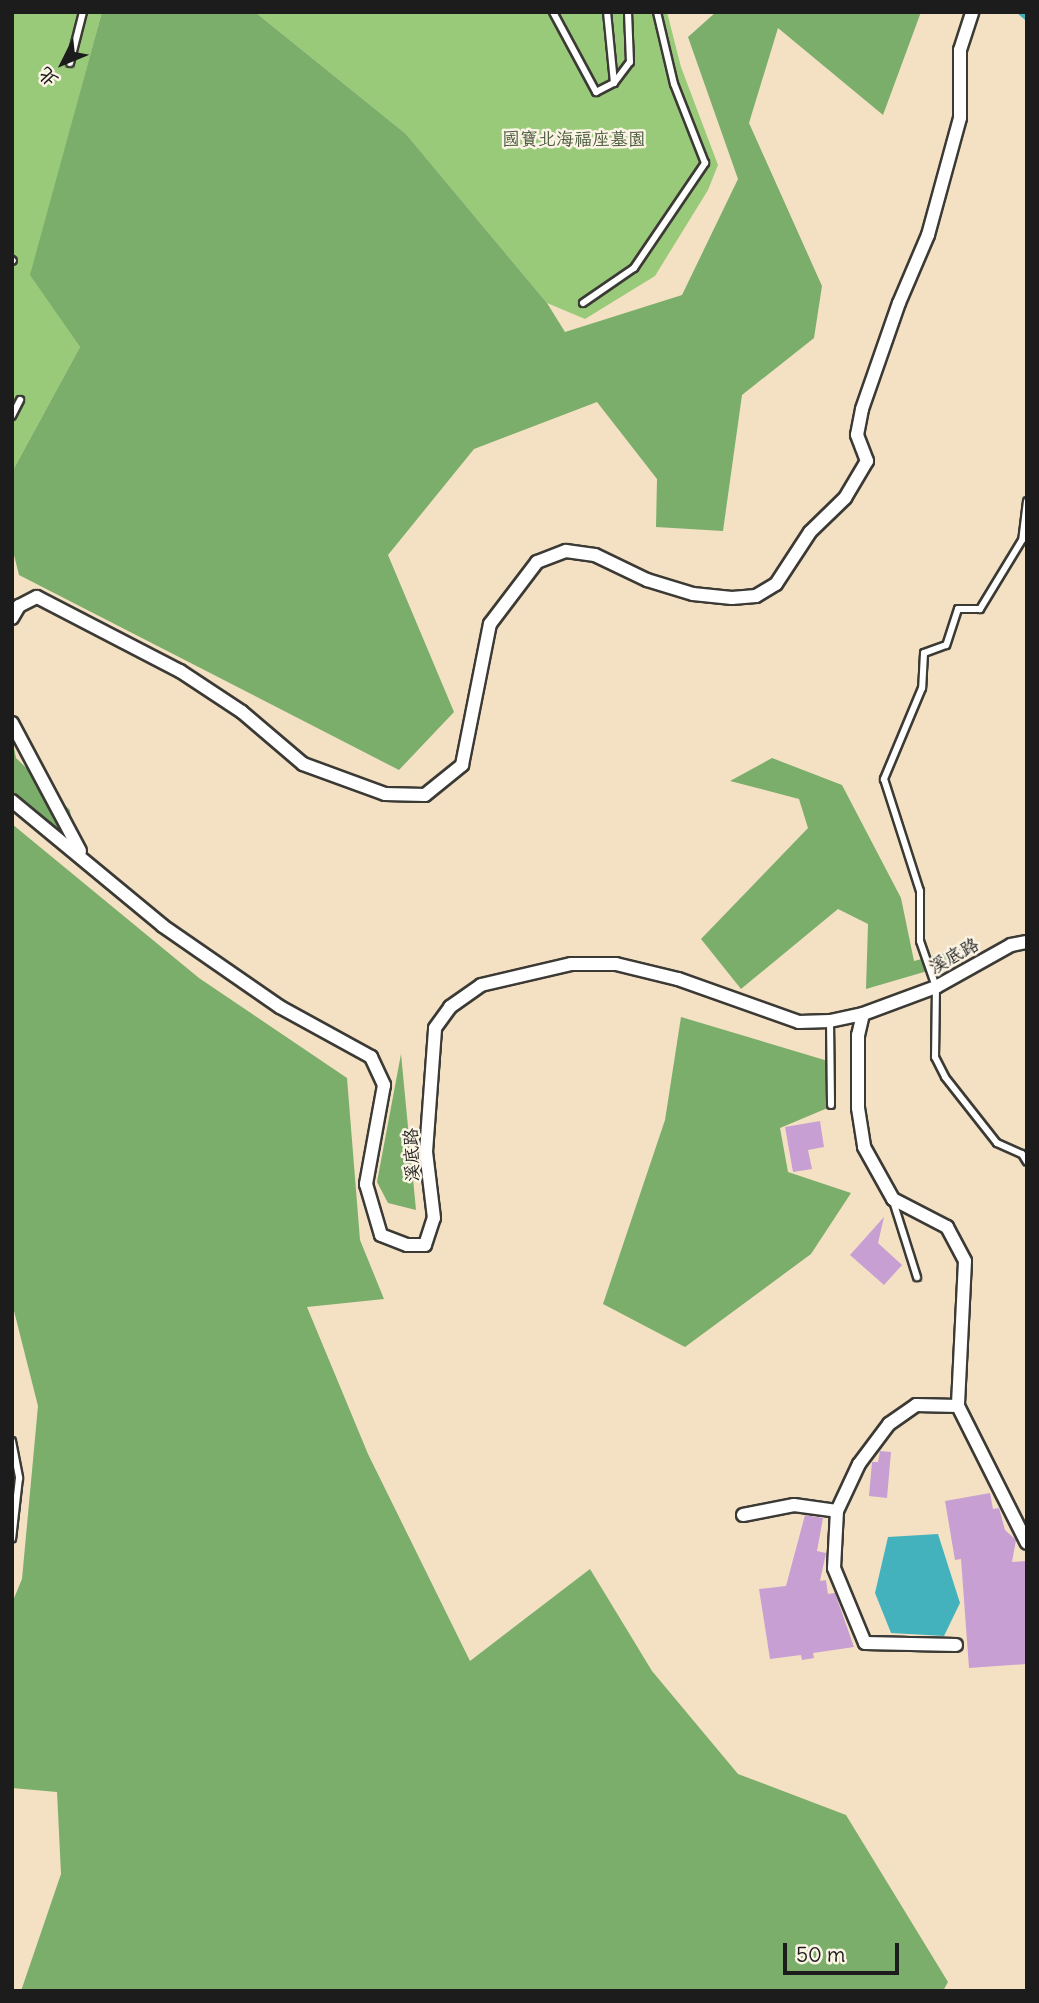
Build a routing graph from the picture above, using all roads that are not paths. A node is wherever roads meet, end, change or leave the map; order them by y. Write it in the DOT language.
graph roads {
  1 [pos="83,12"];
  2 [pos="553,12"];
  3 [pos="607,12"];
  4 [pos="628,12"];
  5 [pos="657,12"];
  6 [pos="972,12"];
  7 [pos="70,63"];
  8 [pos="614,83"];
  9 [pos="583,303"];
  10 [pos="20,400"];
  11 [pos="12,416"];
  12 [pos="1027,501"];
  13 [pos="12,618"];
  14 [pos="12,723"];
  15 [pos="12,801"];
  16 [pos="82,854"];
  17 [pos="1027,942"];
  18 [pos="936,987"];
  19 [pos="863,1014"];
  20 [pos="830,1021"];
  21 [pos="831,1105"];
  22 [pos="1027,1162"];
  23 [pos="893,1199"];
  24 [pos="917,1277"];
  25 [pos="958,1406"];
  26 [pos="12,1441"];
  27 [pos="837,1511"];
  28 [pos="743,1515"];
  29 [pos="12,1539"];
  30 [pos="1027,1543"];
  31 [pos="956,1645"];
  1 -- 7 [label="lane"];
  2 -- 8 [label="lane"];
  3 -- 8 [label="lane"];
  4 -- 8 [label="lane"];
  5 -- 9 [label="lane"];
  6 -- 13 [label="street"];
  10 -- 11 [label="lane"];
  12 -- 18 [label="lane"];
  14 -- 16 [label="street"];
  15 -- 16 [label="street, 溪底路"];
  16 -- 20 [label="street, 溪底路"];
  17 -- 18 [label="street, 溪底路"];
  18 -- 19 [label="street, 溪底路"];
  18 -- 22 [label="lane"];
  19 -- 20 [label="street, 溪底路"];
  19 -- 23 [label="street"];
  20 -- 21 [label="lane"];
  23 -- 24 [label="lane"];
  23 -- 25 [label="street"];
  25 -- 27 [label="street"];
  25 -- 30 [label="street"];
  26 -- 29 [label="lane"];
  27 -- 28 [label="street"];
  27 -- 31 [label="street"];
}
